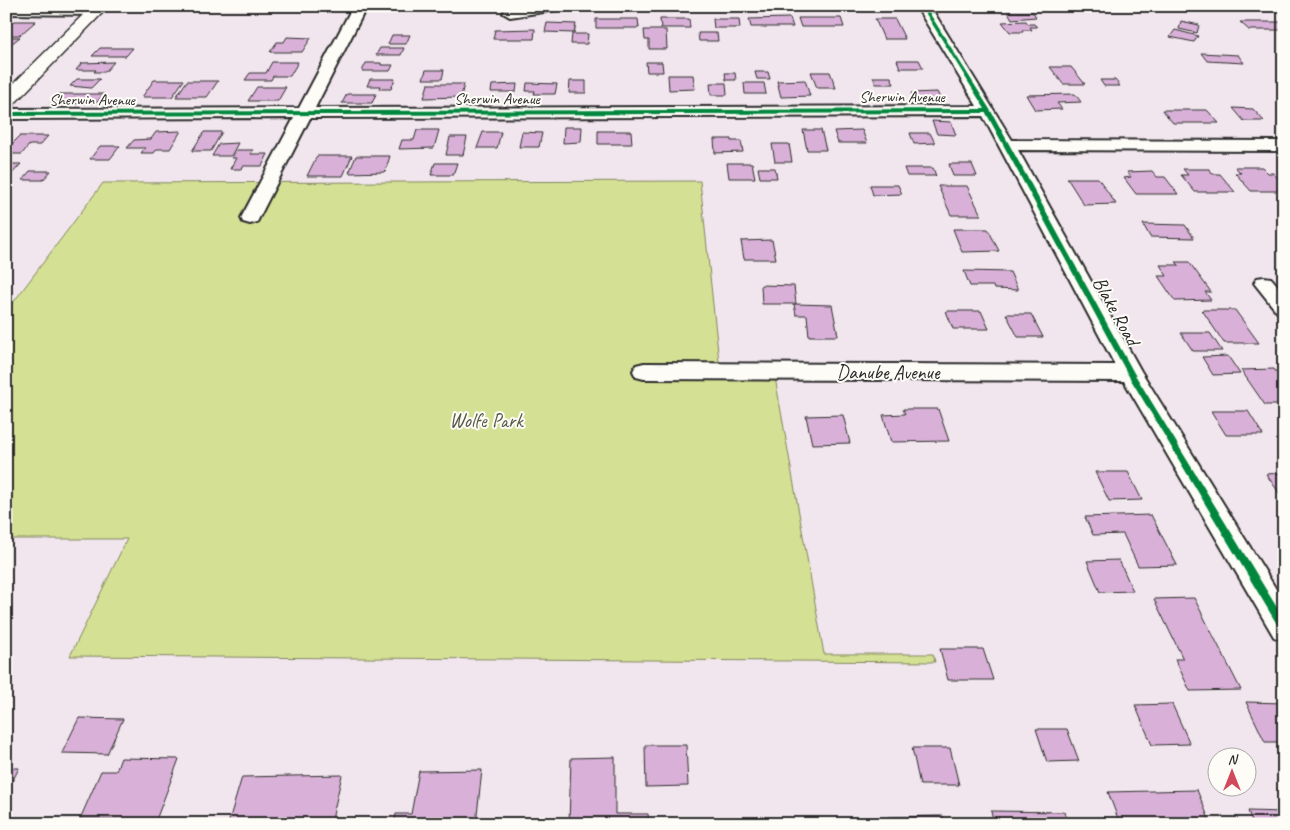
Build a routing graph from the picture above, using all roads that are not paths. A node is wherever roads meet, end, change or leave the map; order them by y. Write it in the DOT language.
graph roads {
  1 [pos="360,6"];
  2 [pos="557,6"];
  3 [pos="923,6"];
  4 [pos="99,9"];
  5 [pos="6,10"];
  6 [pos="510,13"];
  7 [pos="6,102"];
  8 [pos="988,111"];
  9 [pos="304,113"];
  10 [pos="6,114"];
  11 [pos="1006,145"];
  12 [pos="1284,146"];
  13 [pos="250,218"];
  14 [pos="1264,283"];
  15 [pos="1284,307"];
  16 [pos="644,372"];
  17 [pos="1131,372"];
  18 [pos="1284,628"];
  1 -- 9 [label="street"];
  2 -- 6 [label="street"];
  3 -- 8 [label="street, Blake Road"];
  4 -- 5 [label="street"];
  4 -- 7 [label="main road"];
  8 -- 9 [label="street, Sherwin Avenue"];
  8 -- 11 [label="street, Blake Road"];
  9 -- 10 [label="street, Sherwin Avenue"];
  9 -- 13 [label="street"];
  11 -- 12 [label="street"];
  11 -- 17 [label="street, Blake Road"];
  14 -- 15 [label="street"];
  16 -- 17 [label="street, Danube Avenue"];
  17 -- 18 [label="street, Blake Road"];
}
